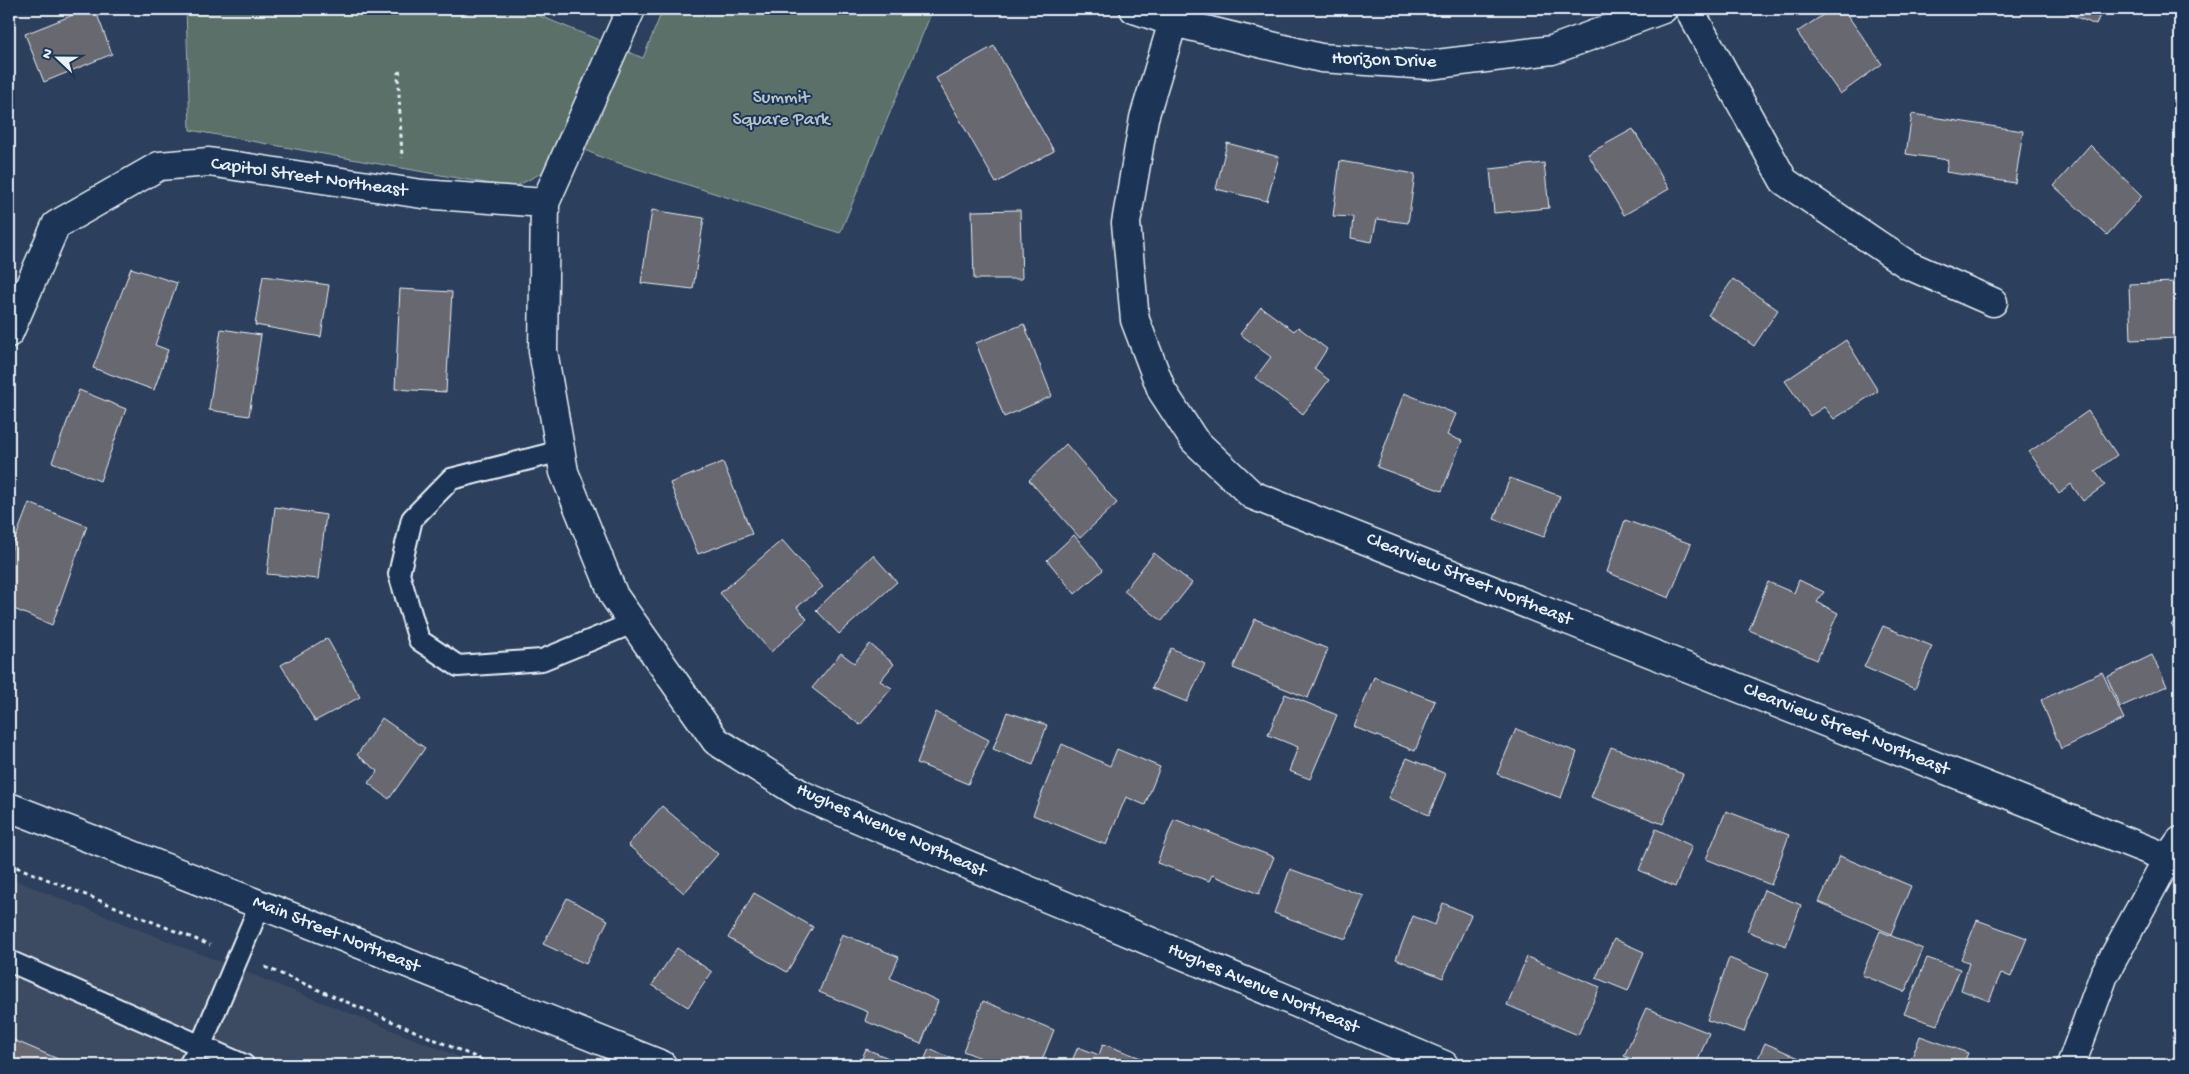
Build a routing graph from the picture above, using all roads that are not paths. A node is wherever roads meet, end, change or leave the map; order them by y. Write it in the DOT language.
graph roads {
  1 [pos="630,9"];
  2 [pos="1134,9"];
  3 [pos="1663,9"];
  4 [pos="1689,9"];
  5 [pos="1173,22"];
  6 [pos="545,203"];
  7 [pos="1993,302"];
  8 [pos="9,333"];
  9 [pos="561,451"];
  10 [pos="633,623"];
  11 [pos="9,807"];
  12 [pos="2174,850"];
  13 [pos="260,905"];
  14 [pos="9,961"];
  15 [pos="200,1047"];
  16 [pos="189,1065"];
  17 [pos="244,1065"];
  18 [pos="662,1065"];
  19 [pos="1444,1065"];
  20 [pos="2071,1065"];
  1 -- 6 [label="street, Hughes Avenue Northeast"];
  2 -- 5 [label="street, Horizon Drive"];
  3 -- 5 [label="street, Horizon Drive"];
  4 -- 7 [label="street"];
  5 -- 12 [label="street, Clearview Street Northeast"];
  6 -- 8 [label="street, Capitol Street Northeast"];
  6 -- 9 [label="street, Hughes Avenue Northeast"];
  9 -- 10 [label="street, Hughes Avenue Northeast"];
  9 -- 10 [label="lane"];
  10 -- 19 [label="street, Hughes Avenue Northeast"];
  11 -- 13 [label="street, Main Street Northeast"];
  12 -- 20 [label="street"];
  13 -- 15 [label="lane"];
  13 -- 18 [label="street, Main Street Northeast"];
  14 -- 15 [label="lane"];
  15 -- 16 [label="lane"];
  15 -- 17 [label="lane"];
}
